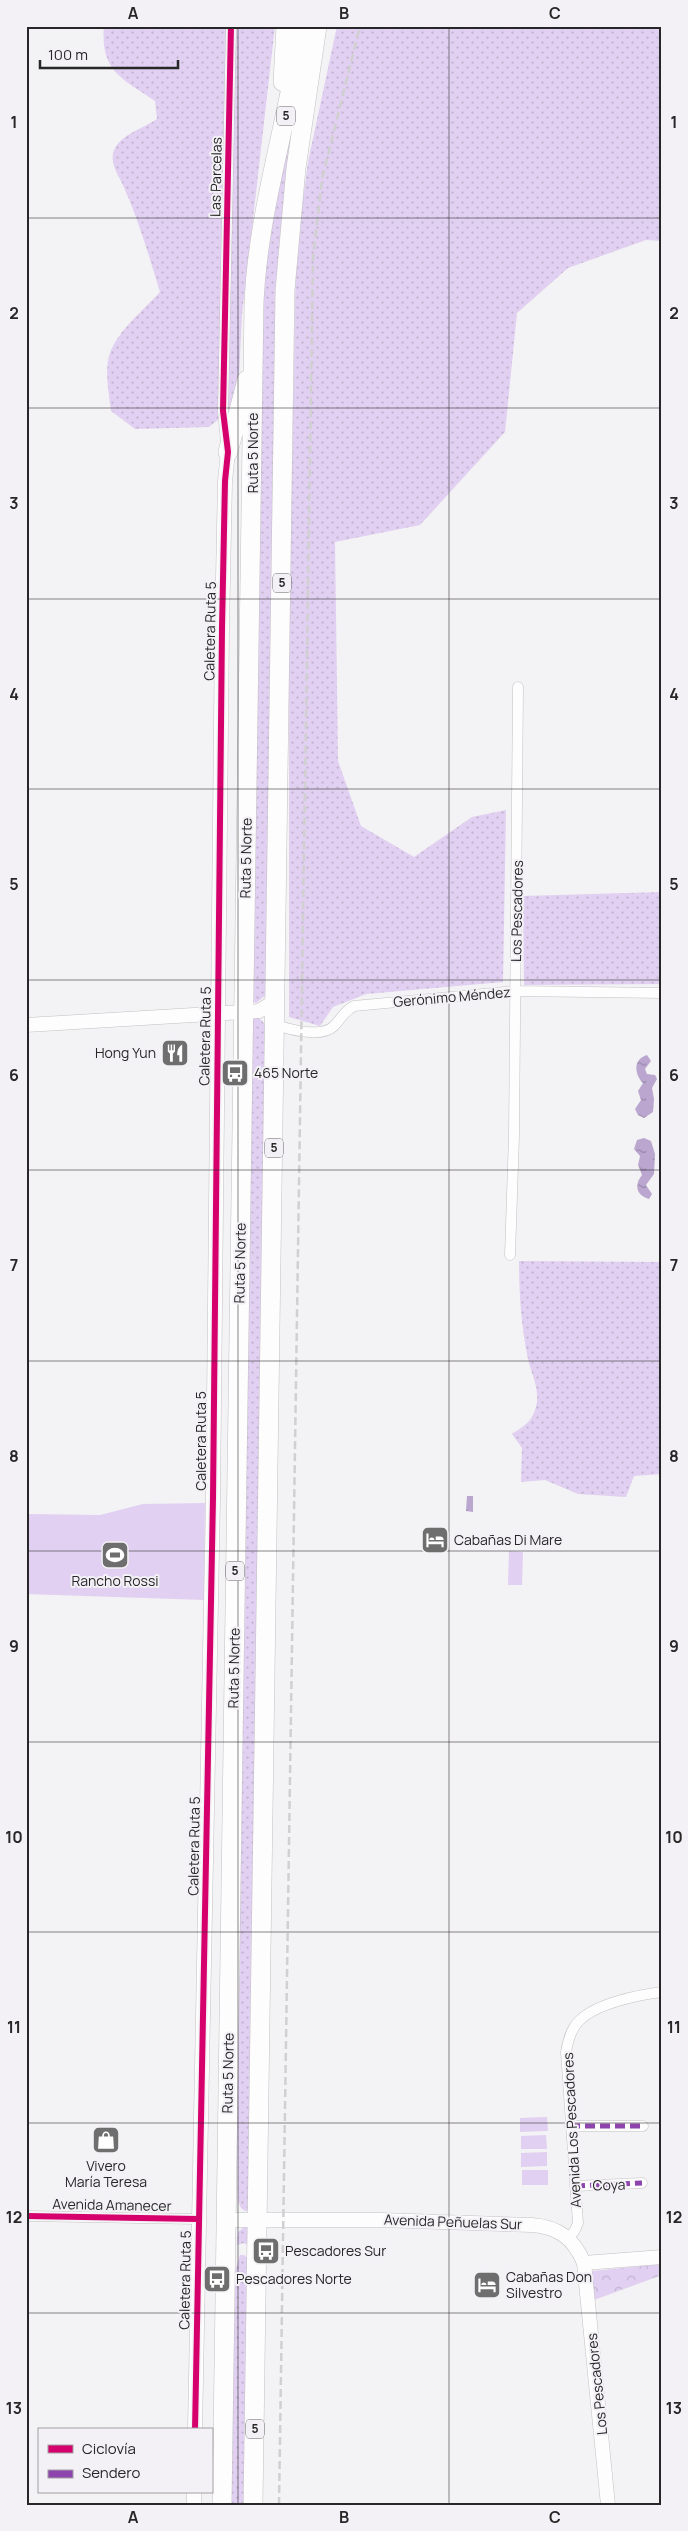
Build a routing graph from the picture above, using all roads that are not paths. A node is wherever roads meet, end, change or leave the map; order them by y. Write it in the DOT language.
graph roads {
  1 [pos="231,26"];
  2 [pos="286,26"];
  3 [pos="302,26"];
  4 [pos="317,26"];
  5 [pos="329,26"];
  6 [pos="296,168"];
  7 [pos="266,204"];
  8 [pos="254,334"];
  9 [pos="228,452"];
  10 [pos="518,687"];
  11 [pos="516,991"];
  12 [pos="662,993"];
  13 [pos="276,1000"];
  14 [pos="251,1011"];
  15 [pos="217,1013"];
  16 [pos="26,1024"];
  17 [pos="276,1025"];
  18 [pos="510,1255"];
  19 [pos="662,1992"];
  20 [pos="570,2126"];
  21 [pos="644,2126"];
  22 [pos="642,2183"];
  23 [pos="575,2186"];
  24 [pos="26,2216"];
  25 [pos="198,2219"];
  26 [pos="226,2220"];
  27 [pos="258,2220"];
  28 [pos="568,2238"];
  29 [pos="662,2257"];
  30 [pos="226,2260"];
  31 [pos="584,2263"];
  32 [pos="258,2266"];
  33 [pos="195,2428"];
  34 [pos="222,2505"];
  35 [pos="253,2505"];
  36 [pos="608,2505"];
  1 -- 9 [label="street, Las Parcelas"];
  2 -- 7 [label="highway"];
  3 -- 7 [label="highway, Ruta 5 Norte / 5"];
  4 -- 6 [label="highway, 5"];
  5 -- 6 [label="highway"];
  6 -- 13 [label="highway, 5"];
  7 -- 8 [label="highway, Ruta 5 Norte / 5"];
  8 -- 9 [label="highway"];
  8 -- 14 [label="highway, Ruta 5 Norte / 5"];
  9 -- 15 [label="street, Caletera Ruta 5"];
  10 -- 11 [label="street, Los Pescadores"];
  11 -- 12 [label="street, Gerónimo Méndez"];
  11 -- 17 [label="street, Gerónimo Méndez"];
  11 -- 18 [label="street, Los Pescadores"];
  13 -- 14 [label="street"];
  13 -- 17 [label="highway, 5"];
  14 -- 15 [label="street"];
  14 -- 17 [label="street, Gerónimo Méndez"];
  14 -- 26 [label="highway, Ruta 5 Norte / 5"];
  15 -- 16 [label="street"];
  15 -- 25 [label="street, Caletera Ruta 5"];
  17 -- 27 [label="highway, 5"];
  19 -- 20 [label="street, Avenida Los Pescadores"];
  20 -- 21 [label="street"];
  20 -- 23 [label="street, Avenida Los Pescadores"];
  22 -- 23 [label="street, Coya"];
  23 -- 28 [label="street, Avenida Los Pescadores"];
  24 -- 25 [label="street, Avenida Amanecer"];
  25 -- 33 [label="street, Caletera Ruta 5"];
  26 -- 27 [label="street, Avenida Peñuelas Sur"];
  26 -- 30 [label="highway, Ruta 5 Norte / 5"];
  27 -- 28 [label="street, Avenida Peñuelas Sur"];
  27 -- 32 [label="highway, 5"];
  28 -- 31 [label="street, Avenida Peñuelas Sur"];
  29 -- 31 [label="street"];
  30 -- 32 [label="highway"];
  30 -- 34 [label="highway, Ruta 5 Norte / 5"];
  31 -- 36 [label="street, Los Pescadores"];
  32 -- 35 [label="highway, 5"];
}
